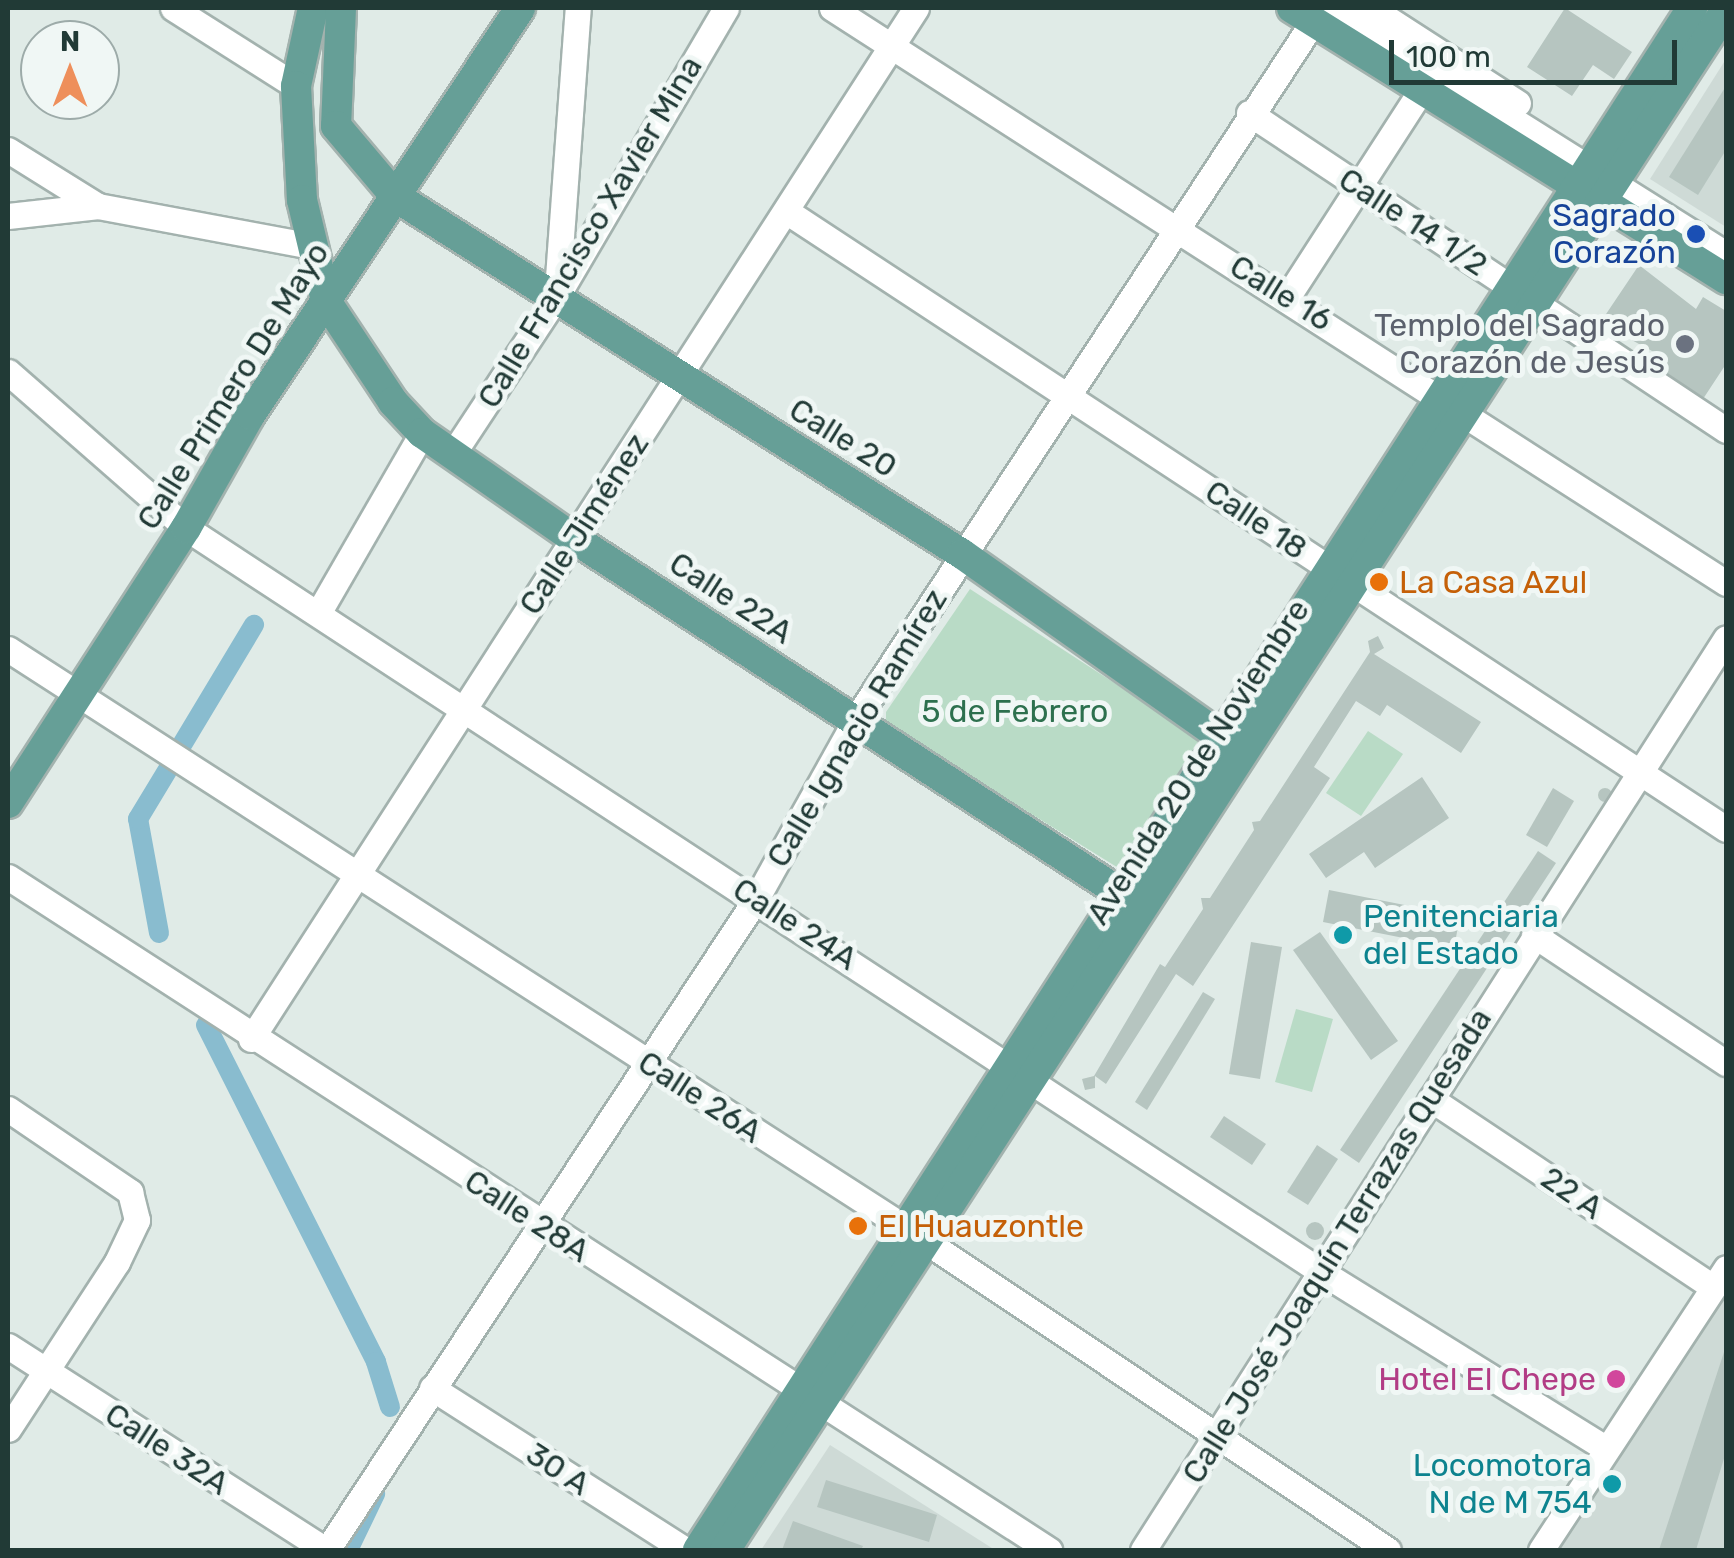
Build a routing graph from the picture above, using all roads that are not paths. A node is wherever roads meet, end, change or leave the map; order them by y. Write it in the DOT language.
graph roads {
  1 [pos="173,8"];
  2 [pos="313,8"];
  3 [pos="341,8"];
  4 [pos="520,8"];
  5 [pos="578,8"];
  6 [pos="726,8"];
  7 [pos="832,8"];
  8 [pos="916,8"];
  9 [pos="1371,8"];
  10 [pos="1692,8"];
  11 [pos="1726,10"];
  12 [pos="1315,11"];
  13 [pos="889,49"];
  14 [pos="296,86"];
  15 [pos="1422,89"];
  16 [pos="1249,112"];
  17 [pos="8,150"];
  18 [pos="1601,176"];
  19 [pos="1360,189"];
  20 [pos="396,197"];
  21 [pos="98,206"];
  22 [pos="786,211"];
  23 [pos="8,216"];
  24 [pos="1178,229"];
  25 [pos="1726,235"];
  26 [pos="312,246"];
  27 [pos="1726,254"];
  28 [pos="1726,279"];
  29 [pos="1524,294"];
  30 [pos="557,296"];
  31 [pos="1288,296"];
  32 [pos="326,301"];
  33 [pos="8,372"];
  34 [pos="679,376"];
  35 [pos="1068,392"];
  36 [pos="1452,406"];
  37 [pos="1726,430"];
  38 [pos="422,434"];
  39 [pos="452,455"];
  40 [pos="186,528"];
  41 [pos="573,538"];
  42 [pos="962,554"];
  43 [pos="1342,579"];
  44 [pos="1726,584"];
  45 [pos="320,610"];
  46 [pos="1726,638"];
  47 [pos="8,649"];
  48 [pos="79,695"];
  49 [pos="465,713"];
  50 [pos="856,719"];
  51 [pos="1219,735"];
  52 [pos="1244,752"];
  53 [pos="1640,775"];
  54 [pos="8,803"];
  55 [pos="1726,829"];
  56 [pos="358,875"];
  57 [pos="8,877"];
  58 [pos="756,898"];
  59 [pos="1132,900"];
  60 [pos="1534,935"];
  61 [pos="251,1039"];
  62 [pos="645,1062"];
  63 [pos="1726,1063"];
  64 [pos="1023,1072"];
  65 [pos="1431,1099"];
  66 [pos="8,1109"];
  67 [pos="540,1224"];
  68 [pos="917,1236"];
  69 [pos="1322,1273"];
  70 [pos="1720,1278"];
  71 [pos="8,1346"];
  72 [pos="44,1370"];
  73 [pos="432,1388"];
  74 [pos="810,1397"];
  75 [pos="8,1429"];
  76 [pos="1218,1433"];
  77 [pos="1605,1448"];
  78 [pos="326,1550"];
  79 [pos="685,1550"];
  80 [pos="698,1550"];
  81 [pos="725,1550"];
  82 [pos="1049,1550"];
  83 [pos="1142,1550"];
  84 [pos="1388,1550"];
  85 [pos="1541,1550"];
  1 -- 14 [label="street"];
  2 -- 14 [label="main road, Calle 22A"];
  3 -- 20 [label="main road, Calle 20"];
  4 -- 20 [label="main road, Calle Primero De Mayo"];
  5 -- 30 [label="street"];
  6 -- 30 [label="street, Calle Francisco Xavier Mina"];
  7 -- 13 [label="street, Calle 16"];
  8 -- 13 [label="street, Calle Jiménez"];
  9 -- 18 [label="street"];
  10 -- 18 [label="main road, Avenida 20 de Noviembre"];
  11 -- 18 [label="main road, Avenida 20 de Noviembre"];
  12 -- 15 [label="main road"];
  12 -- 16 [label="street, Calle Ignacio Ramírez"];
  12 -- 18 [label="street"];
  13 -- 22 [label="street, Calle Jiménez"];
  13 -- 24 [label="street, Calle 16"];
  14 -- 26 [label="main road, Calle 22A"];
  15 -- 18 [label="main road"];
  15 -- 19 [label="street"];
  16 -- 19 [label="street, Calle 14 1/2"];
  16 -- 24 [label="street, Calle Ignacio Ramírez"];
  17 -- 21 [label="street"];
  18 -- 25 [label="street"];
  18 -- 27 [label="street"];
  18 -- 28 [label="main road"];
  18 -- 29 [label="main road, Avenida 20 de Noviembre"];
  19 -- 29 [label="street, Calle 14 1/2"];
  19 -- 31 [label="street"];
  20 -- 30 [label="main road, Calle 20"];
  20 -- 32 [label="main road, Calle Primero De Mayo"];
  21 -- 23 [label="street"];
  21 -- 26 [label="street"];
  22 -- 34 [label="street, Calle Jiménez"];
  22 -- 35 [label="street, Calle 18"];
  24 -- 31 [label="street, Calle 16"];
  24 -- 35 [label="street, Calle Ignacio Ramírez"];
  26 -- 32 [label="main road, Calle 22A"];
  29 -- 36 [label="main road, Avenida 20 de Noviembre"];
  29 -- 37 [label="street, Calle 14 1/2"];
  30 -- 34 [label="main road, Calle 20"];
  30 -- 39 [label="street, Calle Francisco Xavier Mina"];
  31 -- 36 [label="street, Calle 16"];
  32 -- 38 [label="main road, Calle 22A"];
  32 -- 40 [label="main road, Calle Primero De Mayo"];
  33 -- 40 [label="street, Calle 24A"];
  34 -- 41 [label="street, Calle Jiménez"];
  34 -- 42 [label="main road, Calle 20"];
  35 -- 42 [label="street, Calle Ignacio Ramírez"];
  35 -- 43 [label="street, Calle 18"];
  36 -- 43 [label="main road, Avenida 20 de Noviembre"];
  36 -- 44 [label="street, Calle 16"];
  38 -- 39 [label="main road, Calle 22A"];
  38 -- 45 [label="street"];
  39 -- 41 [label="main road, Calle 22A"];
  40 -- 45 [label="street, Calle 24A"];
  40 -- 48 [label="main road, Calle Primero De Mayo"];
  41 -- 49 [label="street, Calle Jiménez"];
  41 -- 50 [label="main road, Calle 22A"];
  42 -- 50 [label="street, Calle Ignacio Ramírez"];
  42 -- 51 [label="main road, Calle 20"];
  43 -- 51 [label="main road, Avenida 20 de Noviembre"];
  43 -- 52 [label="main road, Avenida 20 de Noviembre"];
  43 -- 53 [label="street, Calle 18"];
  45 -- 49 [label="street, Calle 24A"];
  46 -- 53 [label="street, Calle José Joaquín Terrazas Quesada"];
  47 -- 48 [label="street, Calle 26A"];
  48 -- 54 [label="main road, Calle Primero De Mayo"];
  48 -- 56 [label="street, Calle 26A"];
  49 -- 56 [label="street, Calle Jiménez"];
  49 -- 58 [label="street, Calle 24A"];
  50 -- 58 [label="street, Calle Ignacio Ramírez"];
  50 -- 59 [label="main road, Calle 22A"];
  51 -- 52 [label="main road, Calle 20"];
  51 -- 59 [label="main road, Avenida 20 de Noviembre"];
  52 -- 59 [label="main road, Avenida 20 de Noviembre"];
  53 -- 55 [label="street, Calle 18"];
  53 -- 60 [label="street, Calle José Joaquín Terrazas Quesada"];
  56 -- 61 [label="street, Calle Jiménez"];
  56 -- 62 [label="street, Calle 26A"];
  57 -- 61 [label="street, Calle 28A"];
  58 -- 62 [label="street, Calle Ignacio Ramírez"];
  58 -- 64 [label="street, Calle 24A"];
  59 -- 64 [label="main road, Avenida 20 de Noviembre"];
  60 -- 63 [label="street"];
  60 -- 65 [label="street, Calle José Joaquín Terrazas Quesada"];
  61 -- 67 [label="street, Calle 28A"];
  62 -- 67 [label="street, Calle Ignacio Ramírez"];
  62 -- 68 [label="street, Calle 26A"];
  64 -- 68 [label="main road, Avenida 20 de Noviembre"];
  64 -- 69 [label="street, Calle 24A"];
  65 -- 69 [label="street, Calle José Joaquín Terrazas Quesada"];
  65 -- 70 [label="street, 22 A"];
  66 -- 72 [label="street"];
  67 -- 73 [label="street, Calle Ignacio Ramírez"];
  67 -- 74 [label="street, Calle 28A"];
  68 -- 74 [label="main road, Avenida 20 de Noviembre"];
  68 -- 76 [label="street, Calle 26A"];
  69 -- 76 [label="street, Calle José Joaquín Terrazas Quesada"];
  69 -- 77 [label="street, Calle 24A"];
  70 -- 77 [label="street"];
  71 -- 72 [label="street, Calle 32A"];
  72 -- 75 [label="street"];
  72 -- 78 [label="street, Calle 32A"];
  73 -- 78 [label="street, Calle Ignacio Ramírez"];
  73 -- 79 [label="street, 30 A"];
  74 -- 80 [label="main road, Avenida 20 de Noviembre"];
  74 -- 81 [label="main road, Avenida 20 de Noviembre"];
  74 -- 82 [label="street, Calle 28A"];
  76 -- 83 [label="street, Calle José Joaquín Terrazas Quesada"];
  76 -- 84 [label="street, Calle 26A"];
  77 -- 85 [label="street"];
}
